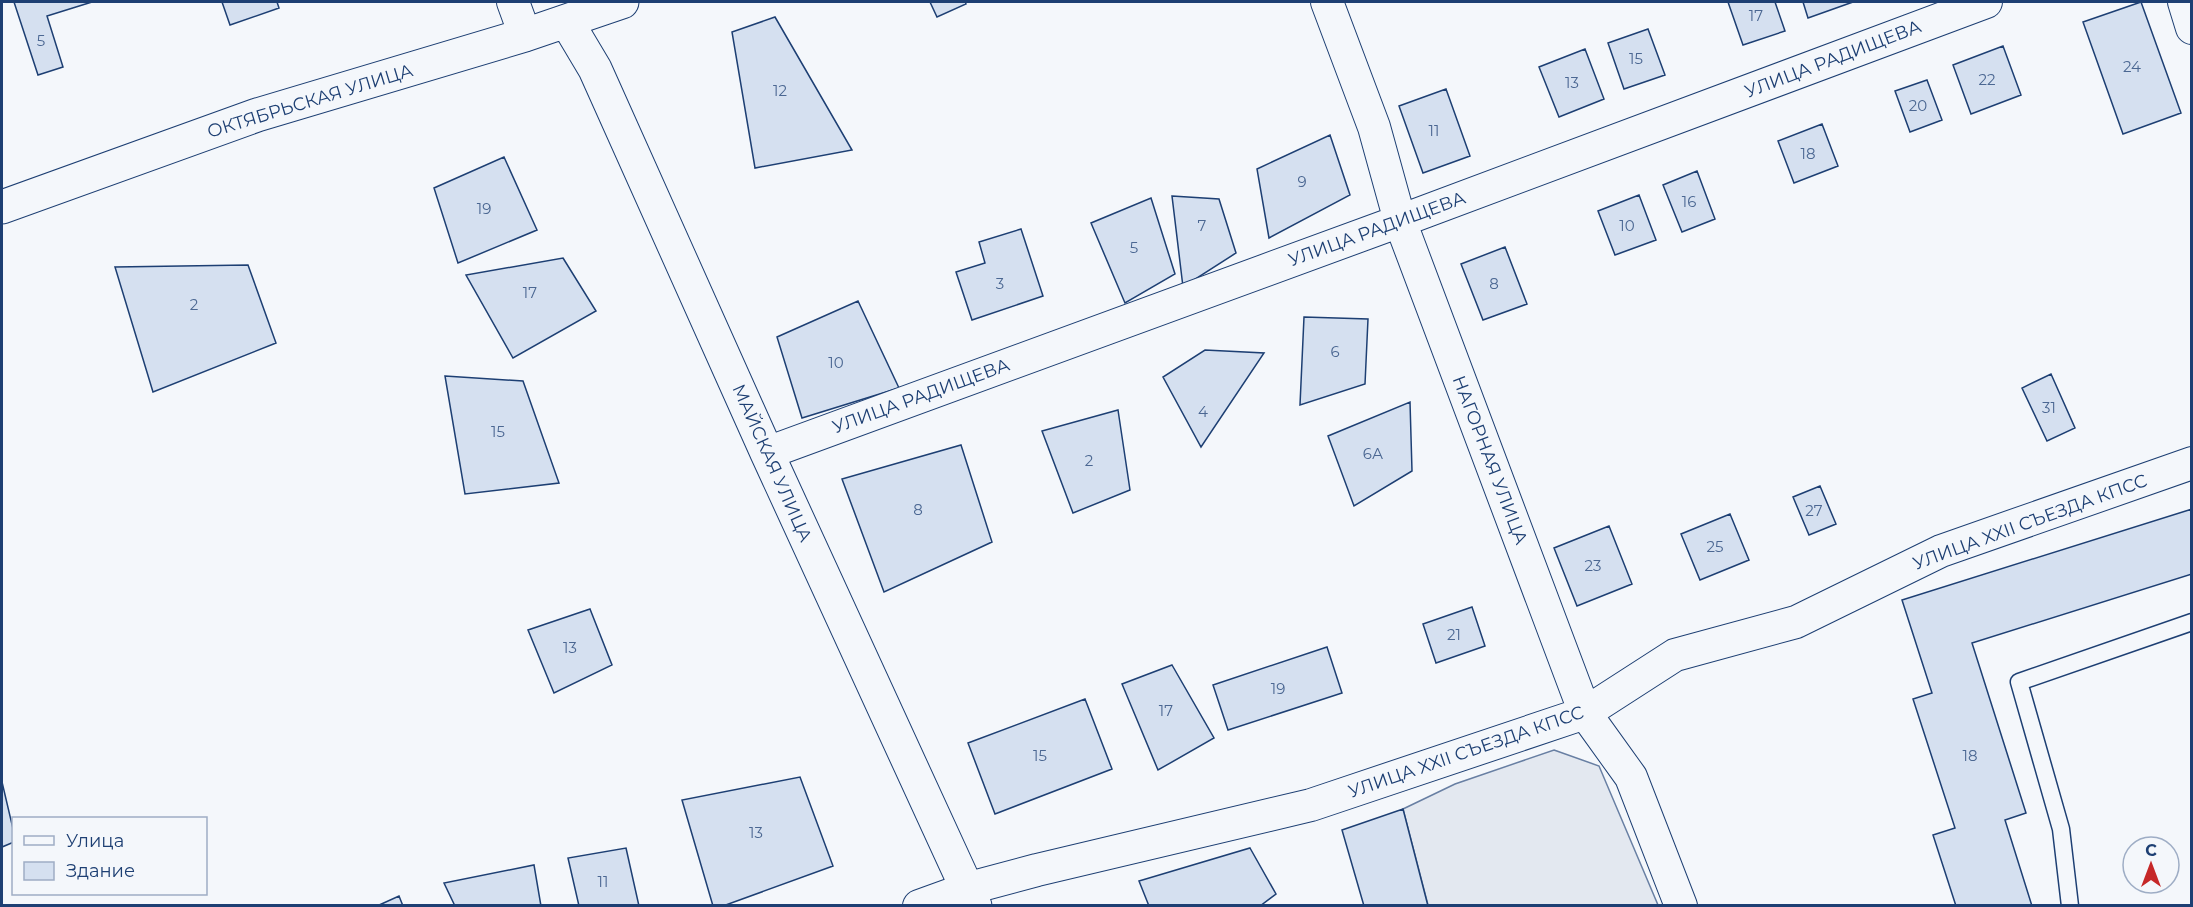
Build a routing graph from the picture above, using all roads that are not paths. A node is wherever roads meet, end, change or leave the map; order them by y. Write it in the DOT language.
graph roads {
  1 [pos="513,2"];
  2 [pos="622,2"];
  3 [pos="1327,2"];
  4 [pos="1986,2"];
  5 [pos="2184,2"];
  6 [pos="567,22"];
  7 [pos="2192,28"];
  8 [pos="525,35"];
  9 [pos="2,207"];
  10 [pos="1400,221"];
  11 [pos="767,453"];
  12 [pos="2192,463"];
  13 [pos="2192,622"];
  14 [pos="1585,713"];
  15 [pos="970,897"];
  16 [pos="919,906"];
  17 [pos="1681,906"];
  18 [pos="2070,906"];
  1 -- 8 [label="street"];
  2 -- 6 [label="street, ОКТЯБРЬСКАЯ УЛИЦА"];
  3 -- 10 [label="street, НАГОРНАЯ УЛИЦА"];
  4 -- 10 [label="street, УЛИЦА РАДИЩЕВА"];
  5 -- 7 [label="street"];
  6 -- 8 [label="street, ОКТЯБРЬСКАЯ УЛИЦА"];
  6 -- 11 [label="street, МАЙСКАЯ УЛИЦА"];
  8 -- 9 [label="street, ОКТЯБРЬСКАЯ УЛИЦА"];
  10 -- 11 [label="street, УЛИЦА РАДИЩЕВА"];
  10 -- 14 [label="street, НАГОРНАЯ УЛИЦА"];
  11 -- 15 [label="street, МАЙСКАЯ УЛИЦА"];
  12 -- 14 [label="street, УЛИЦА XXII СЪЕЗДА КПСС"];
  13 -- 18 [label="lane"];
  14 -- 15 [label="street, УЛИЦА XXII СЪЕЗДА КПСС"];
  14 -- 17 [label="street, НАГОРНАЯ УЛИЦА"];
  15 -- 16 [label="street, УЛИЦА XXII СЪЕЗДА КПСС"];
}
